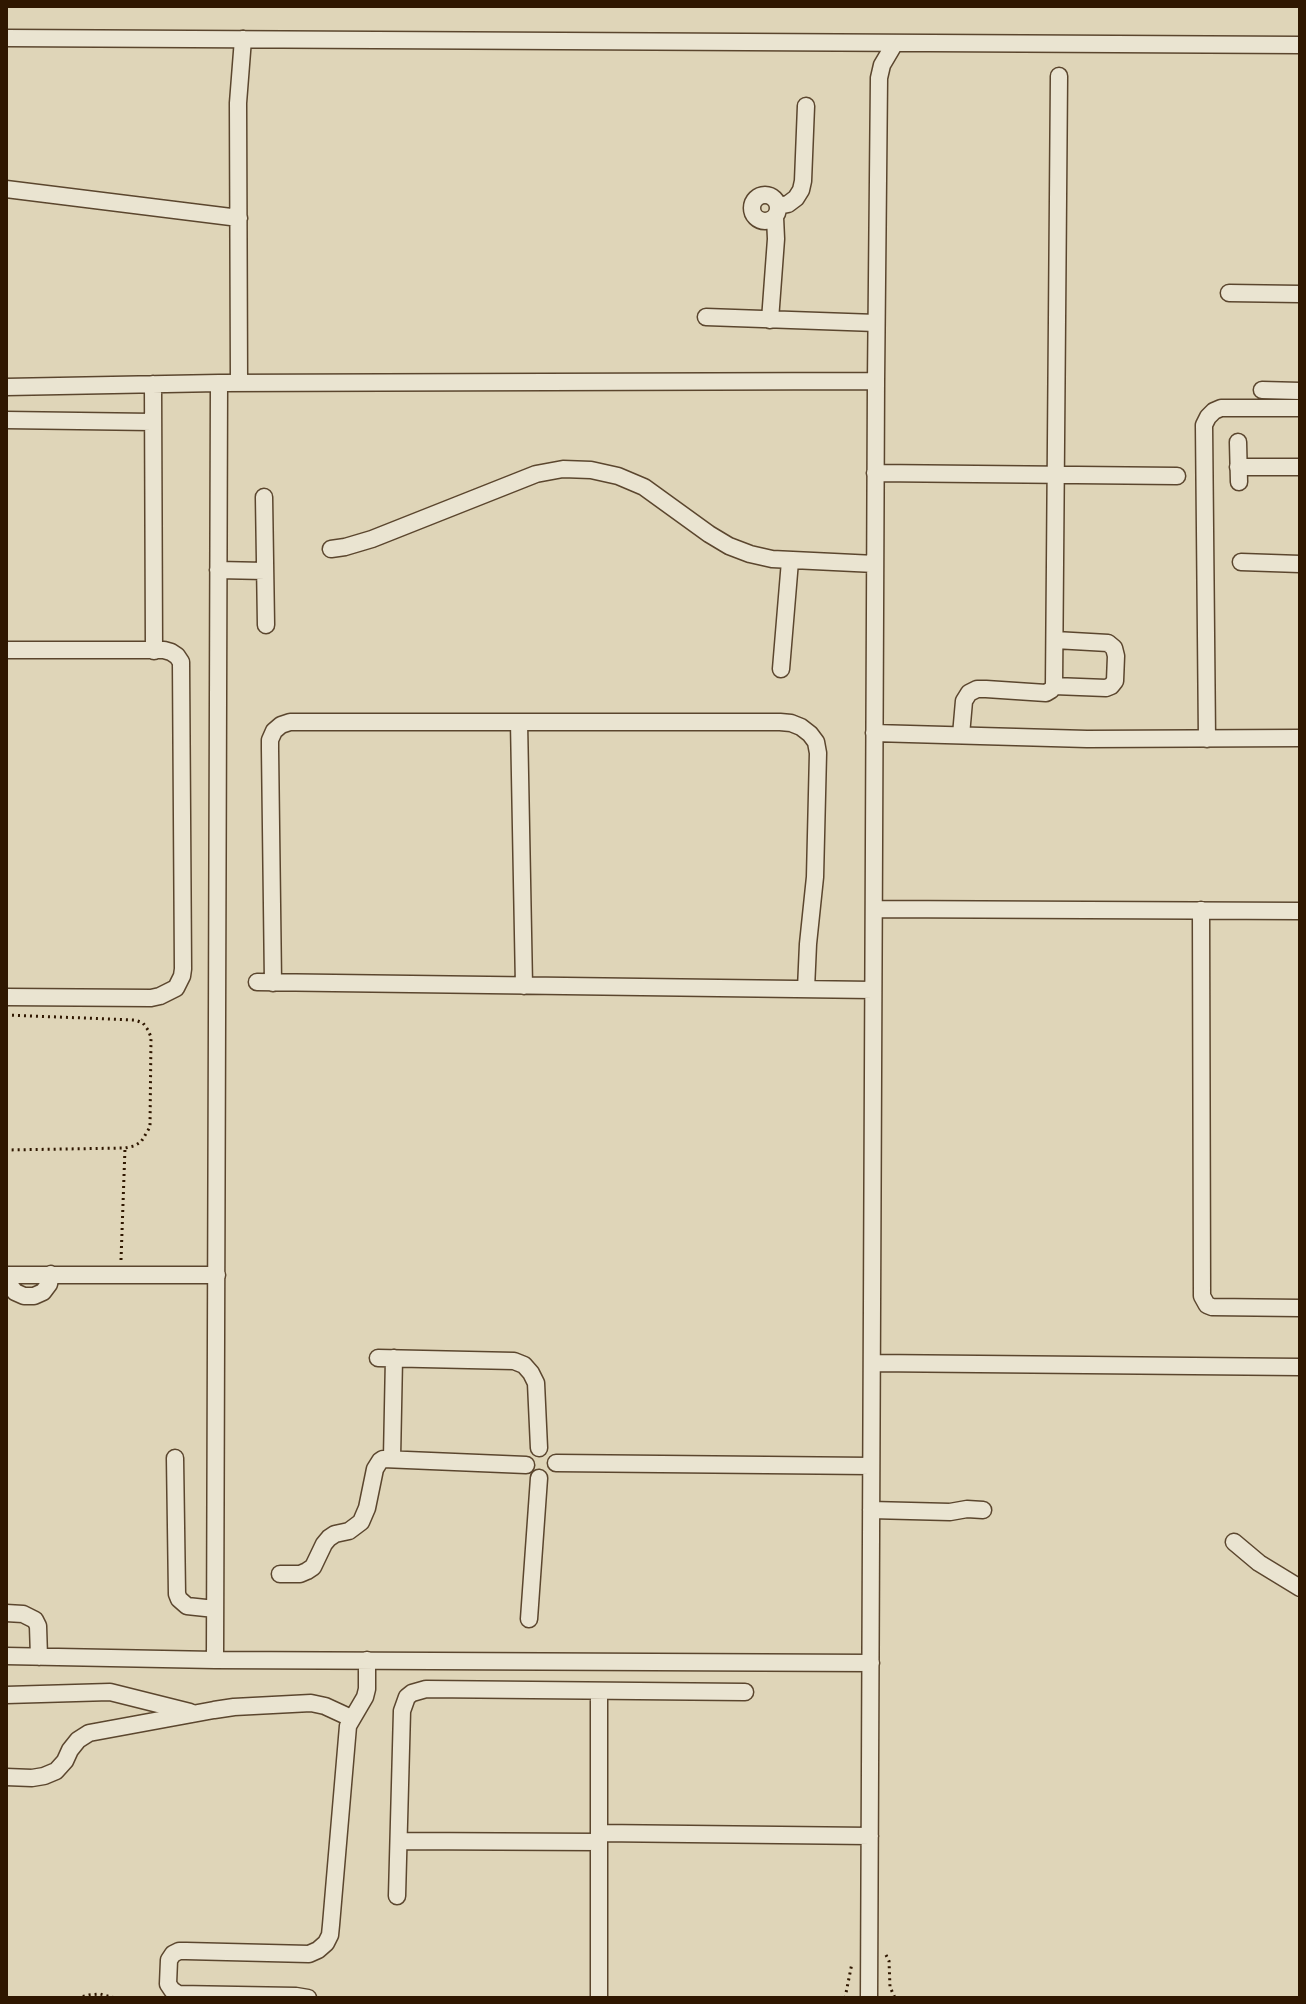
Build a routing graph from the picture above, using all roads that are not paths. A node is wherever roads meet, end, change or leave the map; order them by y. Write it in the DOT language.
graph roads {
  1 [pos="6,38"];
  2 [pos="243,39"];
  3 [pos="861,42"];
  4 [pos="895,43"];
  5 [pos="1300,45"];
  6 [pos="1059,76"];
  7 [pos="879,78"];
  8 [pos="806,106"];
  9 [pos="6,189"];
  10 [pos="239,218"];
  11 [pos="1229,293"];
  12 [pos="1300,294"];
  13 [pos="706,317"];
  14 [pos="770,320"];
  15 [pos="876,323"];
  16 [pos="876,381"];
  17 [pos="219,383"];
  18 [pos="239,383"];
  19 [pos="153,384"];
  20 [pos="6,387"];
  21 [pos="1262,390"];
  22 [pos="1300,391"];
  23 [pos="1300,408"];
  24 [pos="6,420"];
  25 [pos="152,422"];
  26 [pos="1238,442"];
  27 [pos="1300,467"];
  28 [pos="875,473"];
  29 [pos="1056,475"];
  30 [pos="1177,476"];
  31 [pos="264,497"];
  32 [pos="331,549"];
  33 [pos="790,561"];
  34 [pos="1241,562"];
  35 [pos="875,564"];
  36 [pos="1300,564"];
  37 [pos="218,570"];
  38 [pos="265,571"];
  39 [pos="266,625"];
  40 [pos="1055,640"];
  41 [pos="6,650"];
  42 [pos="154,651"];
  43 [pos="781,669"];
  44 [pos="1054,686"];
  45 [pos="519,722"];
  46 [pos="874,733"];
  47 [pos="961,735"];
  48 [pos="1300,738"];
  49 [pos="1207,739"];
  50 [pos="874,909"];
  51 [pos="1201,910"];
  52 [pos="1300,911"];
  53 [pos="524,986"];
  54 [pos="806,989"];
  55 [pos="873,990"];
  56 [pos="6,997"];
  57 [pos="6,1275"];
  58 [pos="217,1275"];
  59 [pos="1300,1308"];
  60 [pos="872,1363"];
  61 [pos="1300,1367"];
  62 [pos="539,1448"];
  63 [pos="175,1458"];
  64 [pos="392,1458"];
  65 [pos="556,1463"];
  66 [pos="526,1465"];
  67 [pos="871,1466"];
  68 [pos="539,1478"];
  69 [pos="871,1510"];
  70 [pos="983,1510"];
  71 [pos="1234,1542"];
  72 [pos="280,1574"];
  73 [pos="1300,1588"];
  74 [pos="215,1609"];
  75 [pos="6,1613"];
  76 [pos="529,1619"];
  77 [pos="6,1656"];
  78 [pos="39,1657"];
  79 [pos="215,1660"];
  80 [pos="367,1660"];
  81 [pos="871,1663"];
  82 [pos="599,1691"];
  83 [pos="745,1692"];
  84 [pos="6,1695"];
  85 [pos="195,1714"];
  86 [pos="351,1718"];
  87 [pos="6,1777"];
  88 [pos="870,1836"];
  89 [pos="599,1838"];
  90 [pos="399,1841"];
  91 [pos="397,1896"];
  92 [pos="308,1998"];
  93 [pos="599,1998"];
  94 [pos="869,1998"];
  1 -- 2 [label="street"];
  2 -- 3 [label="street"];
  2 -- 10 [label="street"];
  3 -- 4 [label="street"];
  3 -- 7 [label="street"];
  4 -- 5 [label="street"];
  4 -- 7 [label="street"];
  6 -- 29 [label="street"];
  7 -- 15 [label="street"];
  8 -- 14 [label="street"];
  9 -- 10 [label="street"];
  10 -- 18 [label="street"];
  11 -- 12 [label="street"];
  13 -- 14 [label="street"];
  14 -- 15 [label="street"];
  15 -- 16 [label="street"];
  16 -- 18 [label="street"];
  16 -- 28 [label="street"];
  17 -- 18 [label="street"];
  17 -- 19 [label="street"];
  17 -- 37 [label="street"];
  19 -- 20 [label="street"];
  19 -- 25 [label="street"];
  21 -- 22 [label="street"];
  23 -- 49 [label="street"];
  24 -- 25 [label="street"];
  25 -- 42 [label="street"];
  26 -- 27 [label="street"];
  28 -- 29 [label="street"];
  28 -- 35 [label="street"];
  29 -- 30 [label="street"];
  29 -- 40 [label="street"];
  31 -- 38 [label="street"];
  32 -- 33 [label="street"];
  33 -- 35 [label="street"];
  33 -- 43 [label="street"];
  34 -- 36 [label="street"];
  35 -- 46 [label="street"];
  37 -- 38 [label="street"];
  37 -- 58 [label="street"];
  38 -- 39 [label="street"];
  40 -- 44 [label="street"];
  40 -- 44 [label="street"];
  41 -- 42 [label="street"];
  42 -- 56 [label="street"];
  44 -- 47 [label="street"];
  45 -- 53 [label="street"];
  45 -- 53 [label="street"];
  45 -- 54 [label="street"];
  46 -- 47 [label="street"];
  46 -- 50 [label="street"];
  47 -- 49 [label="street"];
  48 -- 49 [label="street"];
  50 -- 51 [label="street"];
  50 -- 55 [label="street"];
  51 -- 52 [label="street"];
  51 -- 59 [label="street"];
  53 -- 54 [label="street"];
  54 -- 55 [label="street"];
  55 -- 60 [label="street"];
  57 -- 58 [label="street"];
  58 -- 74 [label="street"];
  60 -- 61 [label="street"];
  60 -- 67 [label="street"];
  62 -- 64 [label="street"];
  62 -- 65 [label="street"];
  62 -- 66 [label="street"];
  63 -- 74 [label="street"];
  64 -- 66 [label="street"];
  64 -- 72 [label="street"];
  65 -- 67 [label="street"];
  65 -- 68 [label="street"];
  66 -- 68 [label="street"];
  67 -- 69 [label="street"];
  68 -- 76 [label="street"];
  69 -- 70 [label="street"];
  69 -- 81 [label="street"];
  71 -- 73 [label="street"];
  74 -- 79 [label="street"];
  75 -- 78 [label="street"];
  77 -- 78 [label="street"];
  78 -- 79 [label="street"];
  79 -- 80 [label="street"];
  80 -- 81 [label="street"];
  80 -- 86 [label="street"];
  81 -- 88 [label="street"];
  82 -- 83 [label="street"];
  82 -- 89 [label="street"];
  82 -- 90 [label="street"];
  84 -- 85 [label="street"];
  85 -- 86 [label="street"];
  85 -- 87 [label="street"];
  86 -- 92 [label="street"];
  88 -- 89 [label="street"];
  88 -- 94 [label="street"];
  89 -- 90 [label="street"];
  89 -- 93 [label="street"];
  90 -- 91 [label="street"];
}
